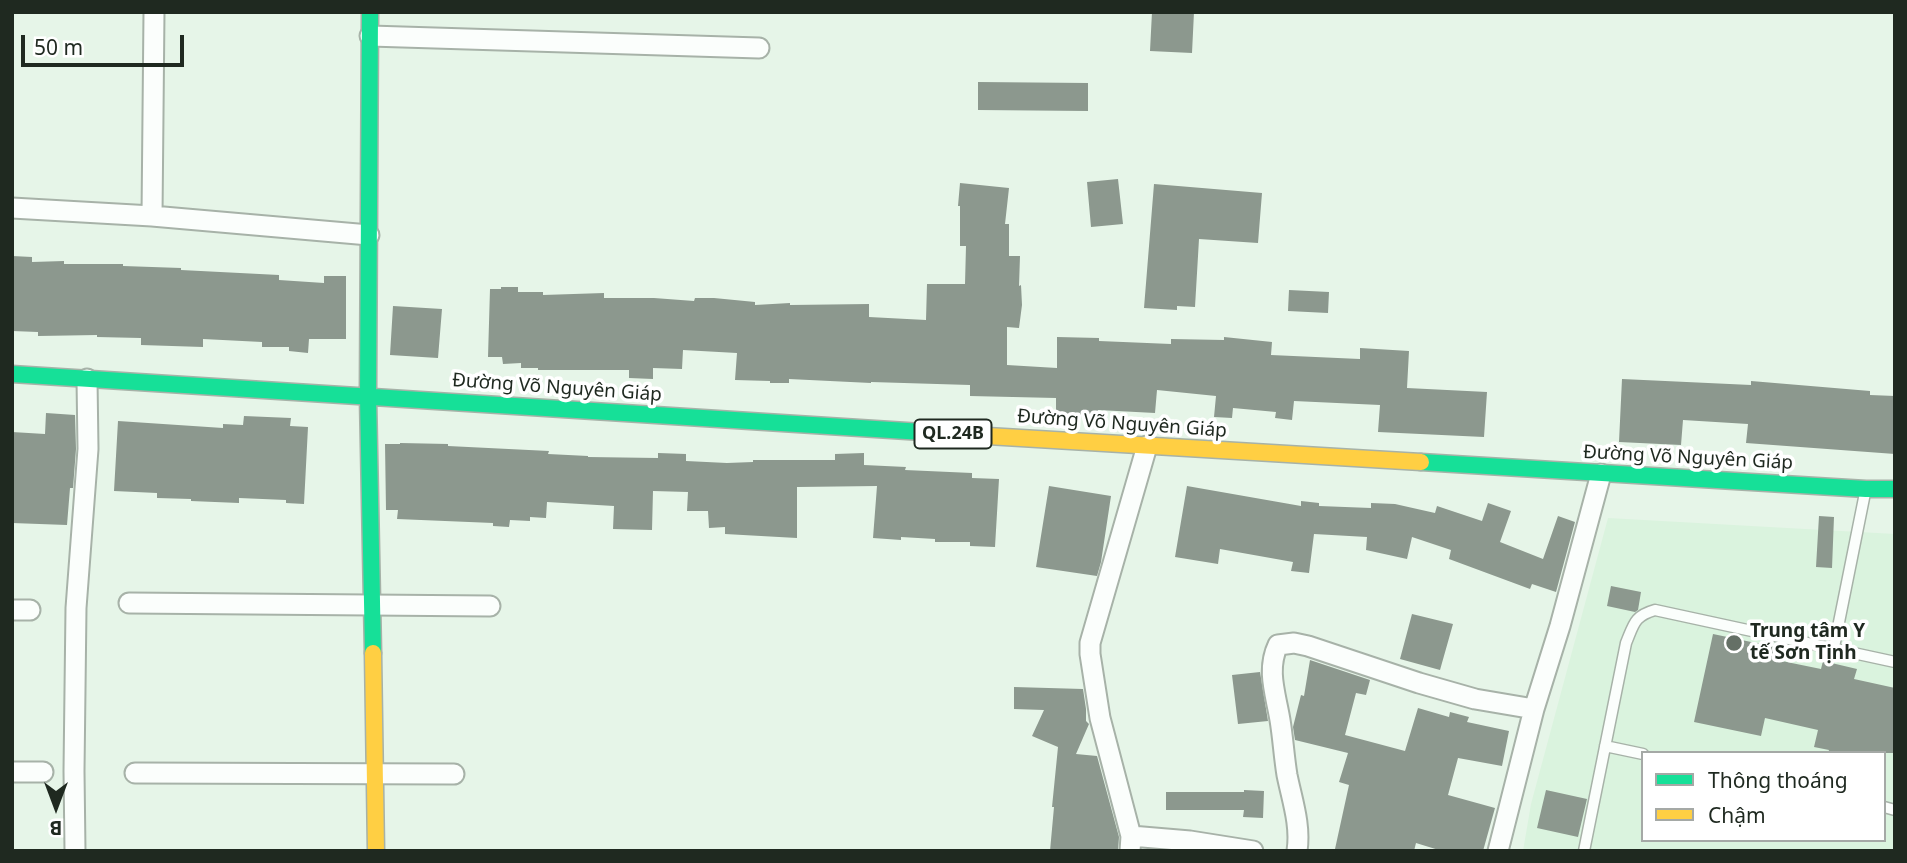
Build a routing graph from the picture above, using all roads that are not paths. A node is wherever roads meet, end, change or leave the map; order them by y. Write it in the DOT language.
graph roads {
  1 [pos="154,12"];
  2 [pos="370,12"];
  3 [pos="370,36"];
  4 [pos="759,48"];
  5 [pos="12,208"];
  6 [pos="152,216"];
  7 [pos="369,235"];
  8 [pos="12,374"];
  9 [pos="87,379"];
  10 [pos="368,397"];
  11 [pos="1147,446"];
  12 [pos="1601,474"];
  13 [pos="1866,489"];
  14 [pos="1895,489"];
  15 [pos="129,603"];
  16 [pos="371,605"];
  17 [pos="490,606"];
  18 [pos="1834,647"];
  19 [pos="1895,662"];
  20 [pos="1534,709"];
  21 [pos="1605,746"];
  22 [pos="1641,754"];
  23 [pos="12,772"];
  24 [pos="43,772"];
  25 [pos="135,773"];
  26 [pos="374,774"];
  27 [pos="454,774"];
  28 [pos="1130,843"];
  29 [pos="75,851"];
  30 [pos="376,851"];
  31 [pos="1253,851"];
  32 [pos="1297,851"];
  33 [pos="1498,851"];
  34 [pos="1584,851"];
  1 -- 6 [label="street"];
  2 -- 3 [label="main road"];
  3 -- 4 [label="street"];
  3 -- 7 [label="main road"];
  5 -- 6 [label="street"];
  6 -- 7 [label="street"];
  7 -- 10 [label="main road"];
  8 -- 9 [label="main road, Đường Võ Nguyên Giáp / QL.24B"];
  9 -- 10 [label="main road, Đường Võ Nguyên Giáp / QL.24B"];
  9 -- 29 [label="street"];
  10 -- 11 [label="main road, Đường Võ Nguyên Giáp / QL.24B"];
  10 -- 16 [label="main road"];
  11 -- 12 [label="main road, Đường Võ Nguyên Giáp / QL.24B"];
  11 -- 28 [label="street"];
  12 -- 13 [label="main road, Đường Võ Nguyên Giáp / QL.24B"];
  12 -- 20 [label="street"];
  13 -- 14 [label="main road, Đường Võ Nguyên Giáp / QL.24B"];
  13 -- 18 [label="lane"];
  15 -- 16 [label="street"];
  16 -- 17 [label="street"];
  16 -- 26 [label="main road"];
  18 -- 19 [label="lane"];
  18 -- 21 [label="lane"];
  20 -- 32 [label="street"];
  20 -- 33 [label="street"];
  21 -- 22 [label="lane"];
  21 -- 34 [label="lane"];
  23 -- 24 [label="street"];
  25 -- 26 [label="street"];
  26 -- 27 [label="street"];
  26 -- 30 [label="main road"];
  28 -- 31 [label="street"];
}
